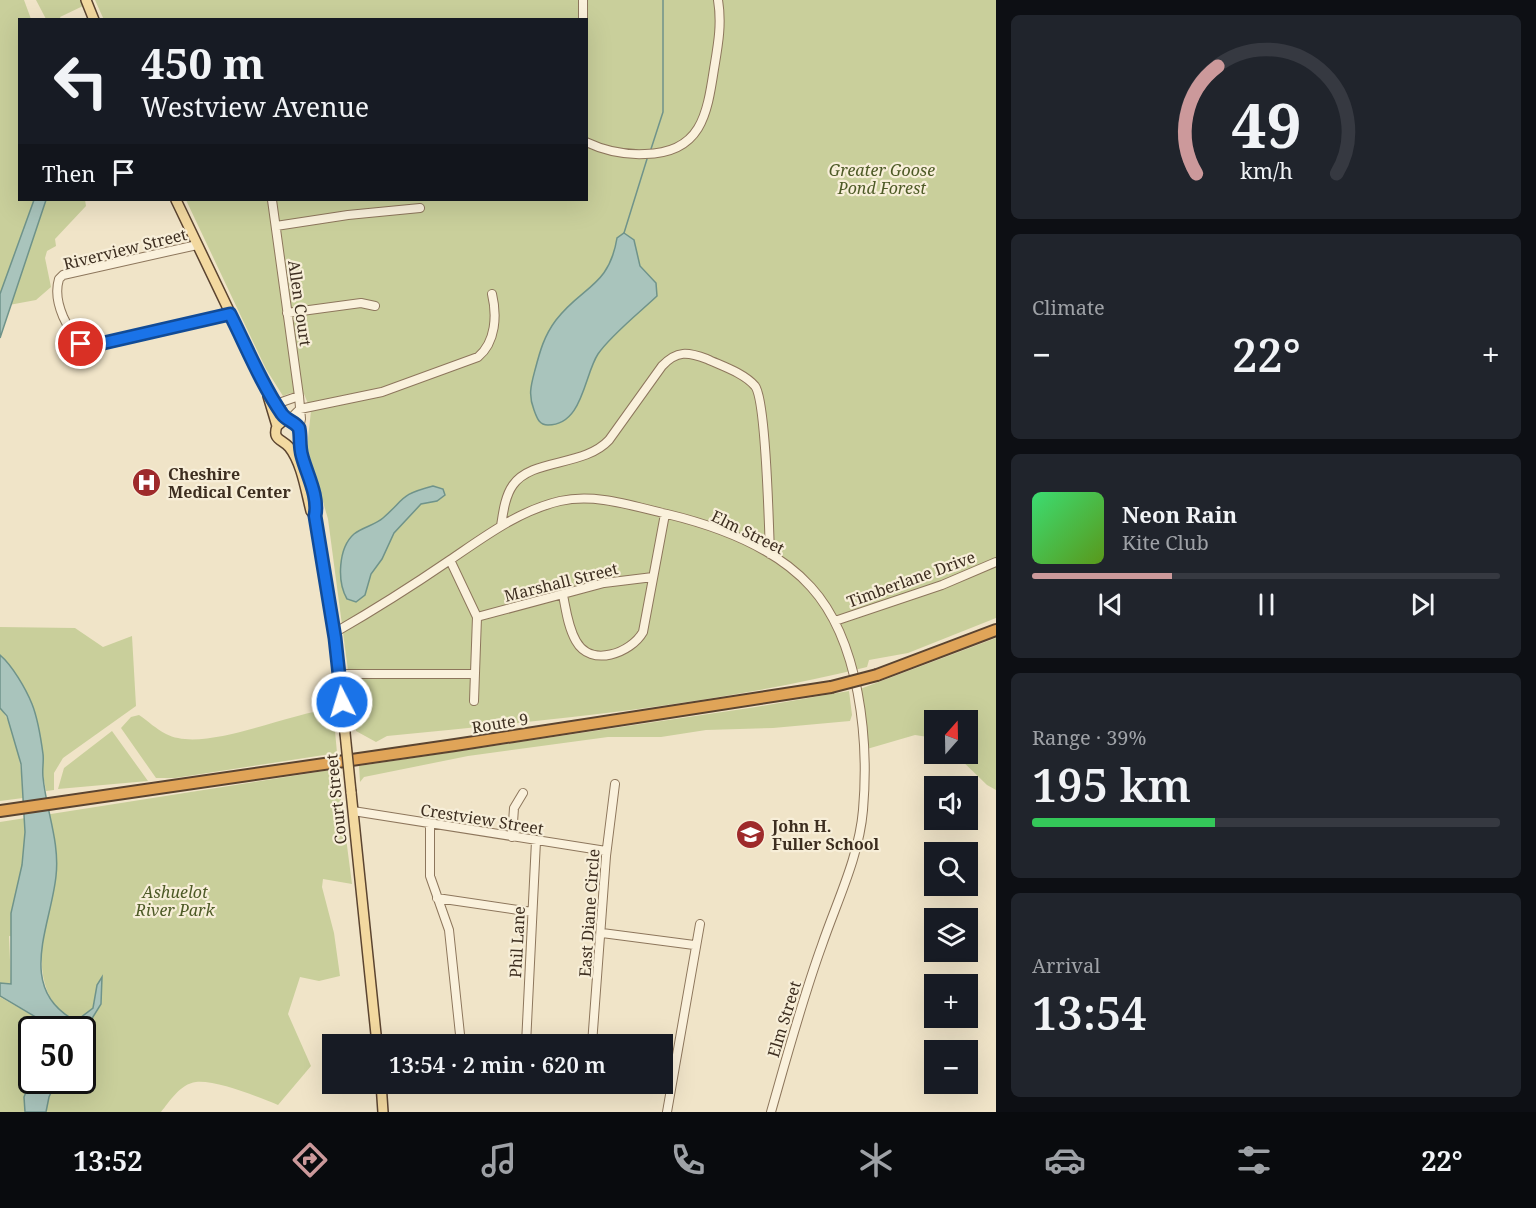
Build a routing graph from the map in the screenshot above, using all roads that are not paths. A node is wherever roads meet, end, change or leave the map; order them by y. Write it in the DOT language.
graph roads {
  1 [pos="86,0"];
  2 [pos="583,0"];
  3 [pos="718,0"];
  4 [pos="93,18"];
  5 [pos="583,18"];
  6 [pos="588,143"];
  7 [pos="176,201"];
  8 [pos="272,201"];
  9 [pos="420,208"];
  10 [pos="276,226"];
  11 [pos="197,245"];
  12 [pos="492,294"];
  13 [pos="375,306"];
  14 [pos="287,313"];
  15 [pos="230,314"];
  16 [pos="267,390"];
  17 [pos="299,396"];
  18 [pos="276,404"];
  19 [pos="300,410"];
  20 [pos="288,420"];
  21 [pos="277,426"];
  22 [pos="299,428"];
  23 [pos="298,439"];
  24 [pos="288,445"];
  25 [pos="665,514"];
  26 [pos="315,516"];
  27 [pos="501,526"];
  28 [pos="770,554"];
  29 [pos="450,560"];
  30 [pos="996,562"];
  31 [pos="653,577"];
  32 [pos="563,595"];
  33 [pos="477,617"];
  34 [pos="835,621"];
  35 [pos="996,630"];
  36 [pos="334,633"];
  37 [pos="339,674"];
  38 [pos="474,674"];
  39 [pos="474,701"];
  40 [pos="615,784"];
  41 [pos="523,793"];
  42 [pos="0,811"];
  43 [pos="353,812"];
  44 [pos="430,824"];
  45 [pos="512,837"];
  46 [pos="536,841"];
  47 [pos="606,850"];
  48 [pos="437,897"];
  49 [pos="532,912"];
  50 [pos="700,924"];
  51 [pos="602,933"];
  52 [pos="694,945"];
  53 [pos="376,1034"];
  54 [pos="460,1034"];
  55 [pos="526,1034"];
  56 [pos="593,1034"];
  57 [pos="382,1094"];
  58 [pos="383,1112"];
  59 [pos="667,1112"];
  60 [pos="771,1112"];
  1 -- 4 [label="main road"];
  2 -- 5 [label="street"];
  3 -- 6 [label="street"];
  7 -- 11 [label="main road, Court Street"];
  8 -- 10 [label="street, Allen Court"];
  9 -- 10 [label="street"];
  10 -- 14 [label="street, Allen Court"];
  11 -- 15 [label="main road, Court Street"];
  11 -- 15 [label="street, Riverview Street"];
  12 -- 19 [label="street"];
  13 -- 14 [label="street"];
  14 -- 17 [label="street, Allen Court"];
  15 -- 16 [label="main road, Court Street"];
  16 -- 18 [label="main road, Court Street"];
  16 -- 21 [label="main road, Court Street"];
  17 -- 18 [label="street"];
  17 -- 19 [label="street, Allen Court"];
  18 -- 20 [label="main road, Court Street"];
  19 -- 20 [label="street"];
  19 -- 22 [label="street, Allen Court"];
  20 -- 21 [label="main road"];
  20 -- 22 [label="main road, Court Street"];
  21 -- 24 [label="main road, Court Street"];
  22 -- 23 [label="main road, Court Street"];
  23 -- 24 [label="main road"];
  23 -- 26 [label="main road, Court Street"];
  24 -- 26 [label="main road, Court Street"];
  25 -- 27 [label="street, Elm Street"];
  25 -- 28 [label="street, Elm Street"];
  25 -- 31 [label="street"];
  26 -- 36 [label="main road, Court Street"];
  27 -- 28 [label="street"];
  27 -- 29 [label="street, Elm Street"];
  28 -- 34 [label="street, Elm Street"];
  29 -- 33 [label="street"];
  29 -- 36 [label="street, Elm Street"];
  30 -- 34 [label="street, Timberlane Drive"];
  31 -- 32 [label="street, Marshall Street"];
  31 -- 32 [label="street"];
  32 -- 33 [label="street, Marshall Street"];
  33 -- 38 [label="street"];
  34 -- 60 [label="street, Elm Street"];
  35 -- 42 [label="highway, Route 9, bridge"];
  36 -- 37 [label="main road, Court Street"];
  37 -- 38 [label="street"];
  37 -- 43 [label="main road, Court Street, bridge"];
  38 -- 39 [label="street"];
  40 -- 47 [label="street, East Diane Circle"];
  41 -- 45 [label="street"];
  43 -- 44 [label="street, Crestview Street"];
  43 -- 53 [label="main road, Court Street"];
  44 -- 45 [label="street, Crestview Street"];
  44 -- 48 [label="street"];
  45 -- 46 [label="street, Crestview Street"];
  46 -- 47 [label="street, Crestview Street"];
  46 -- 49 [label="street, Phil Lane"];
  47 -- 51 [label="street, East Diane Circle"];
  48 -- 49 [label="street"];
  48 -- 54 [label="street"];
  49 -- 55 [label="street, Phil Lane"];
  50 -- 52 [label="street"];
  51 -- 52 [label="street"];
  51 -- 56 [label="street, East Diane Circle"];
  52 -- 59 [label="street"];
  57 -- 58 [label="main road"];
}
